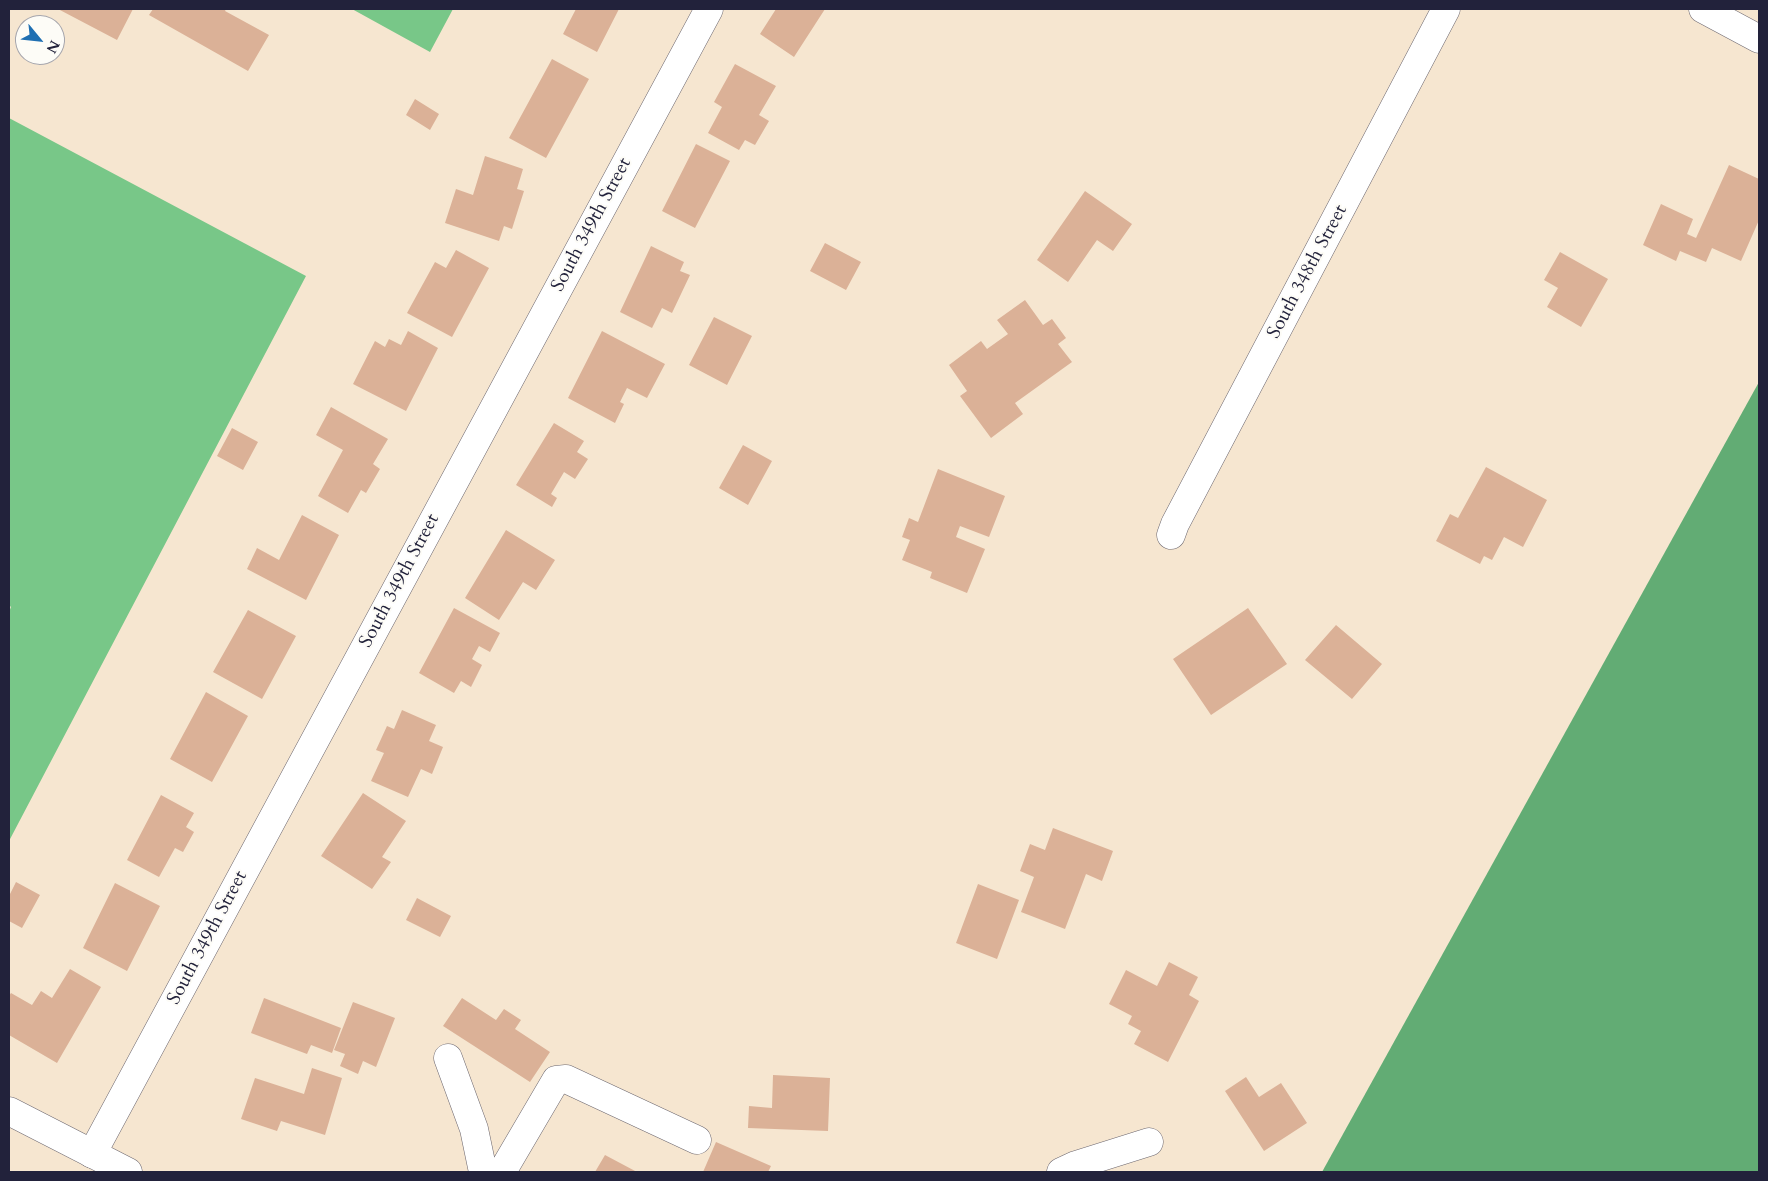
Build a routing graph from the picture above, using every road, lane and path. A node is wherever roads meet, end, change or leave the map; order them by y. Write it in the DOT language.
graph roads {
  1 [pos="709,9"];
  2 [pos="1446,9"];
  3 [pos="1707,10"];
  4 [pos="1759,39"];
  5 [pos="1171,535"];
  6 [pos="448,1058"];
  7 [pos="9,1111"];
  8 [pos="697,1140"];
  9 [pos="1149,1142"];
  10 [pos="92,1154"];
  11 [pos="128,1172"];
  12 [pos="483,1172"];
  13 [pos="502,1172"];
  14 [pos="1061,1172"];
  1 -- 10 [label="street, South 349th Street"];
  2 -- 5 [label="street, South 348th Street"];
  3 -- 4 [label="street"];
  6 -- 12 [label="street"];
  7 -- 10 [label="street"];
  8 -- 13 [label="street"];
  9 -- 14 [label="street"];
  10 -- 11 [label="street"];
}
